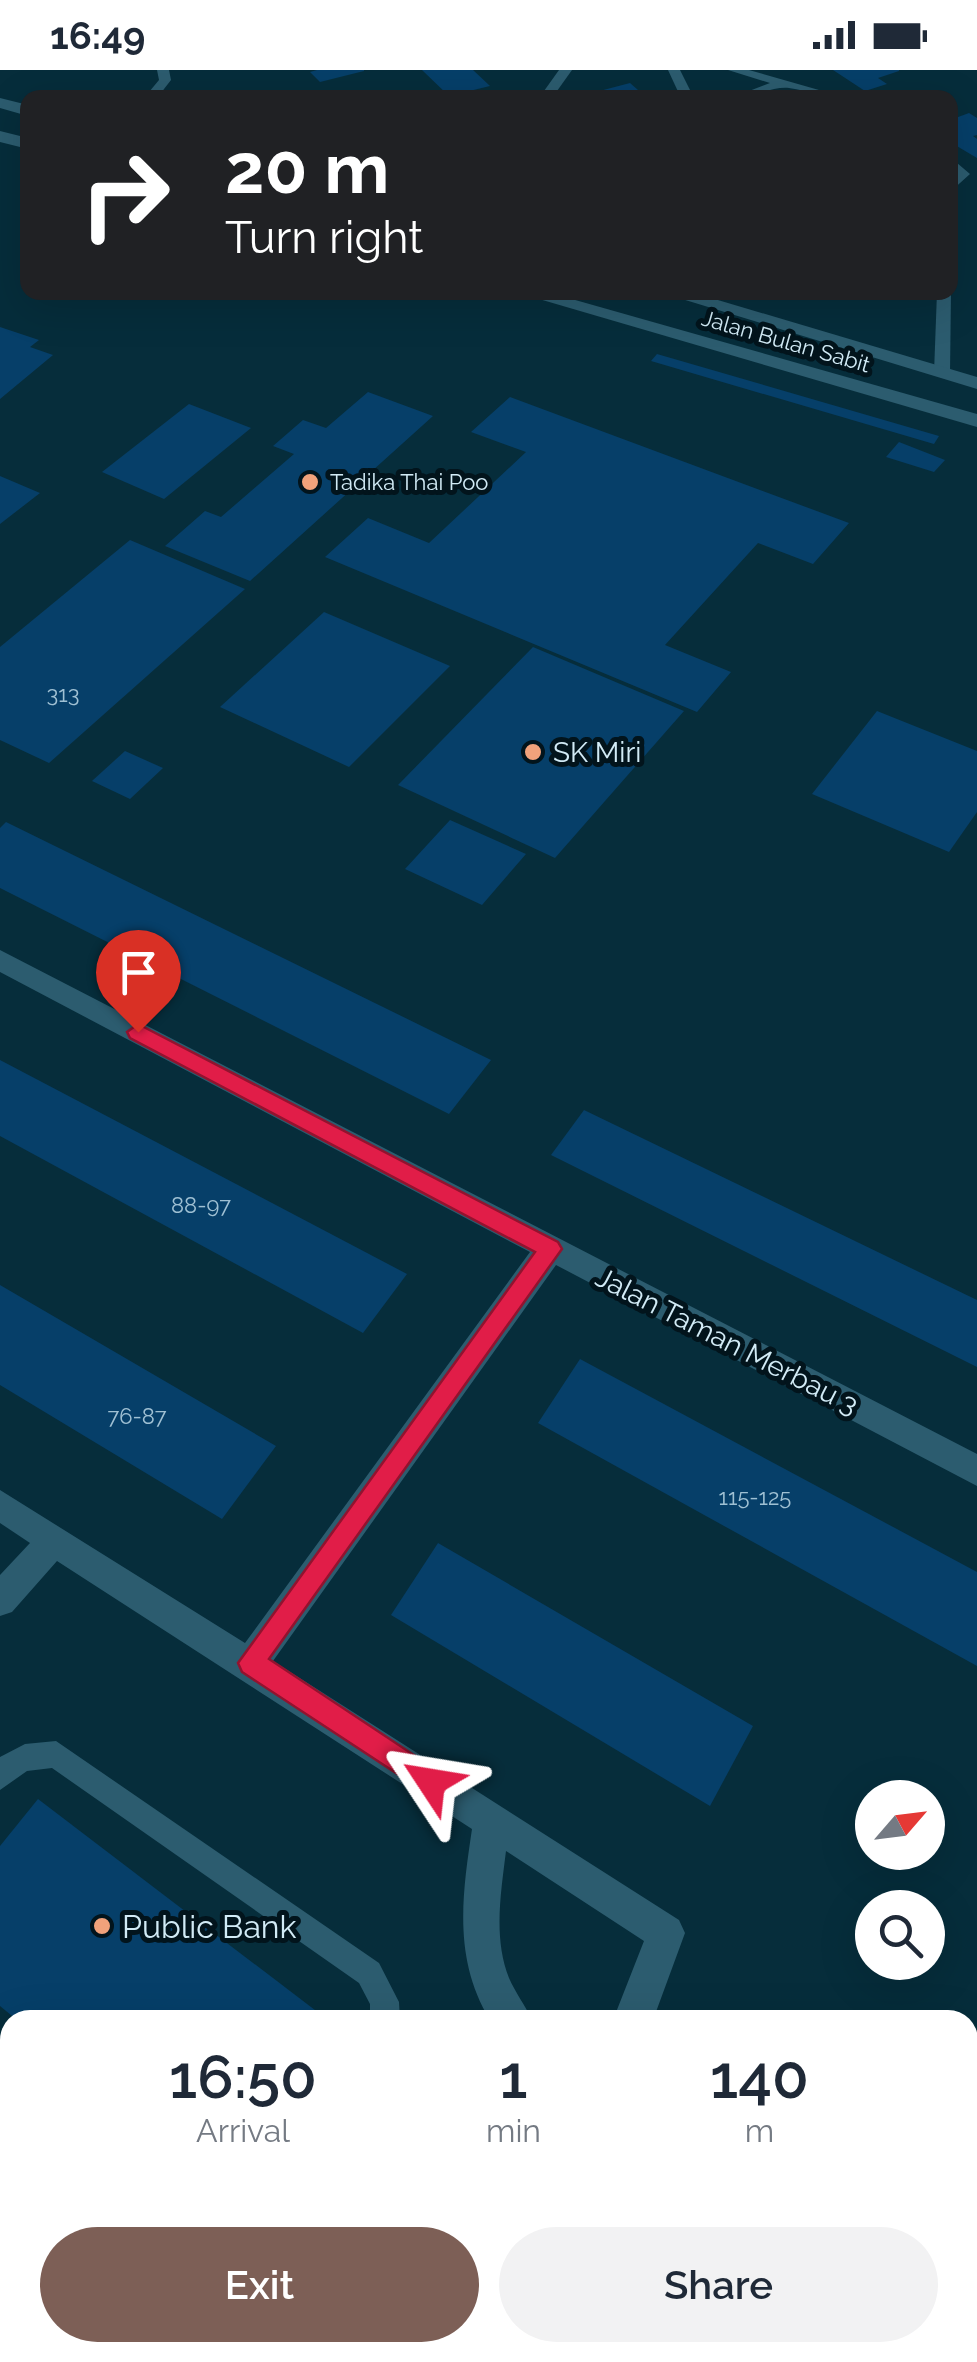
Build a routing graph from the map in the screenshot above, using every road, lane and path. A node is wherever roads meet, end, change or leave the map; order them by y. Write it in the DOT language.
graph roads {
  1 [pos="734,70"];
  2 [pos="788,82"];
  3 [pos="762,90"];
  4 [pos="814,90"];
  5 [pos="552,300"];
  6 [pos="695,300"];
  7 [pos="944,300"];
  8 [pos="942,373"];
  9 [pos="977,383"];
  10 [pos="977,421"];
  11 [pos="0,960"];
  12 [pos="550,1249"];
  13 [pos="977,1471"];
  14 [pos="0,1505"];
  15 [pos="54,1540"];
  16 [pos="0,1600"];
  17 [pos="251,1663"];
  18 [pos="0,1776"];
  19 [pos="491,1822"];
  20 [pos="385,2010"];
  21 [pos="504,2010"];
  22 [pos="637,2010"];
  1 -- 2 [label="lane"];
  2 -- 3 [label="lane"];
  2 -- 4 [label="lane"];
  5 -- 10 [label="street, Jalan Bulan Sabit"];
  6 -- 8 [label="street, Jalan Bulan Sabit"];
  7 -- 8 [label="lane"];
  8 -- 9 [label="street, Jalan Bulan Sabit"];
  11 -- 12 [label="street, Jalan Taman Merbau 3"];
  12 -- 13 [label="street, Jalan Taman Merbau 3"];
  12 -- 17 [label="street"];
  14 -- 15 [label="street"];
  15 -- 16 [label="street"];
  15 -- 17 [label="street"];
  17 -- 19 [label="street"];
  18 -- 20 [label="lane"];
  19 -- 21 [label="street"];
  19 -- 22 [label="street"];
}
